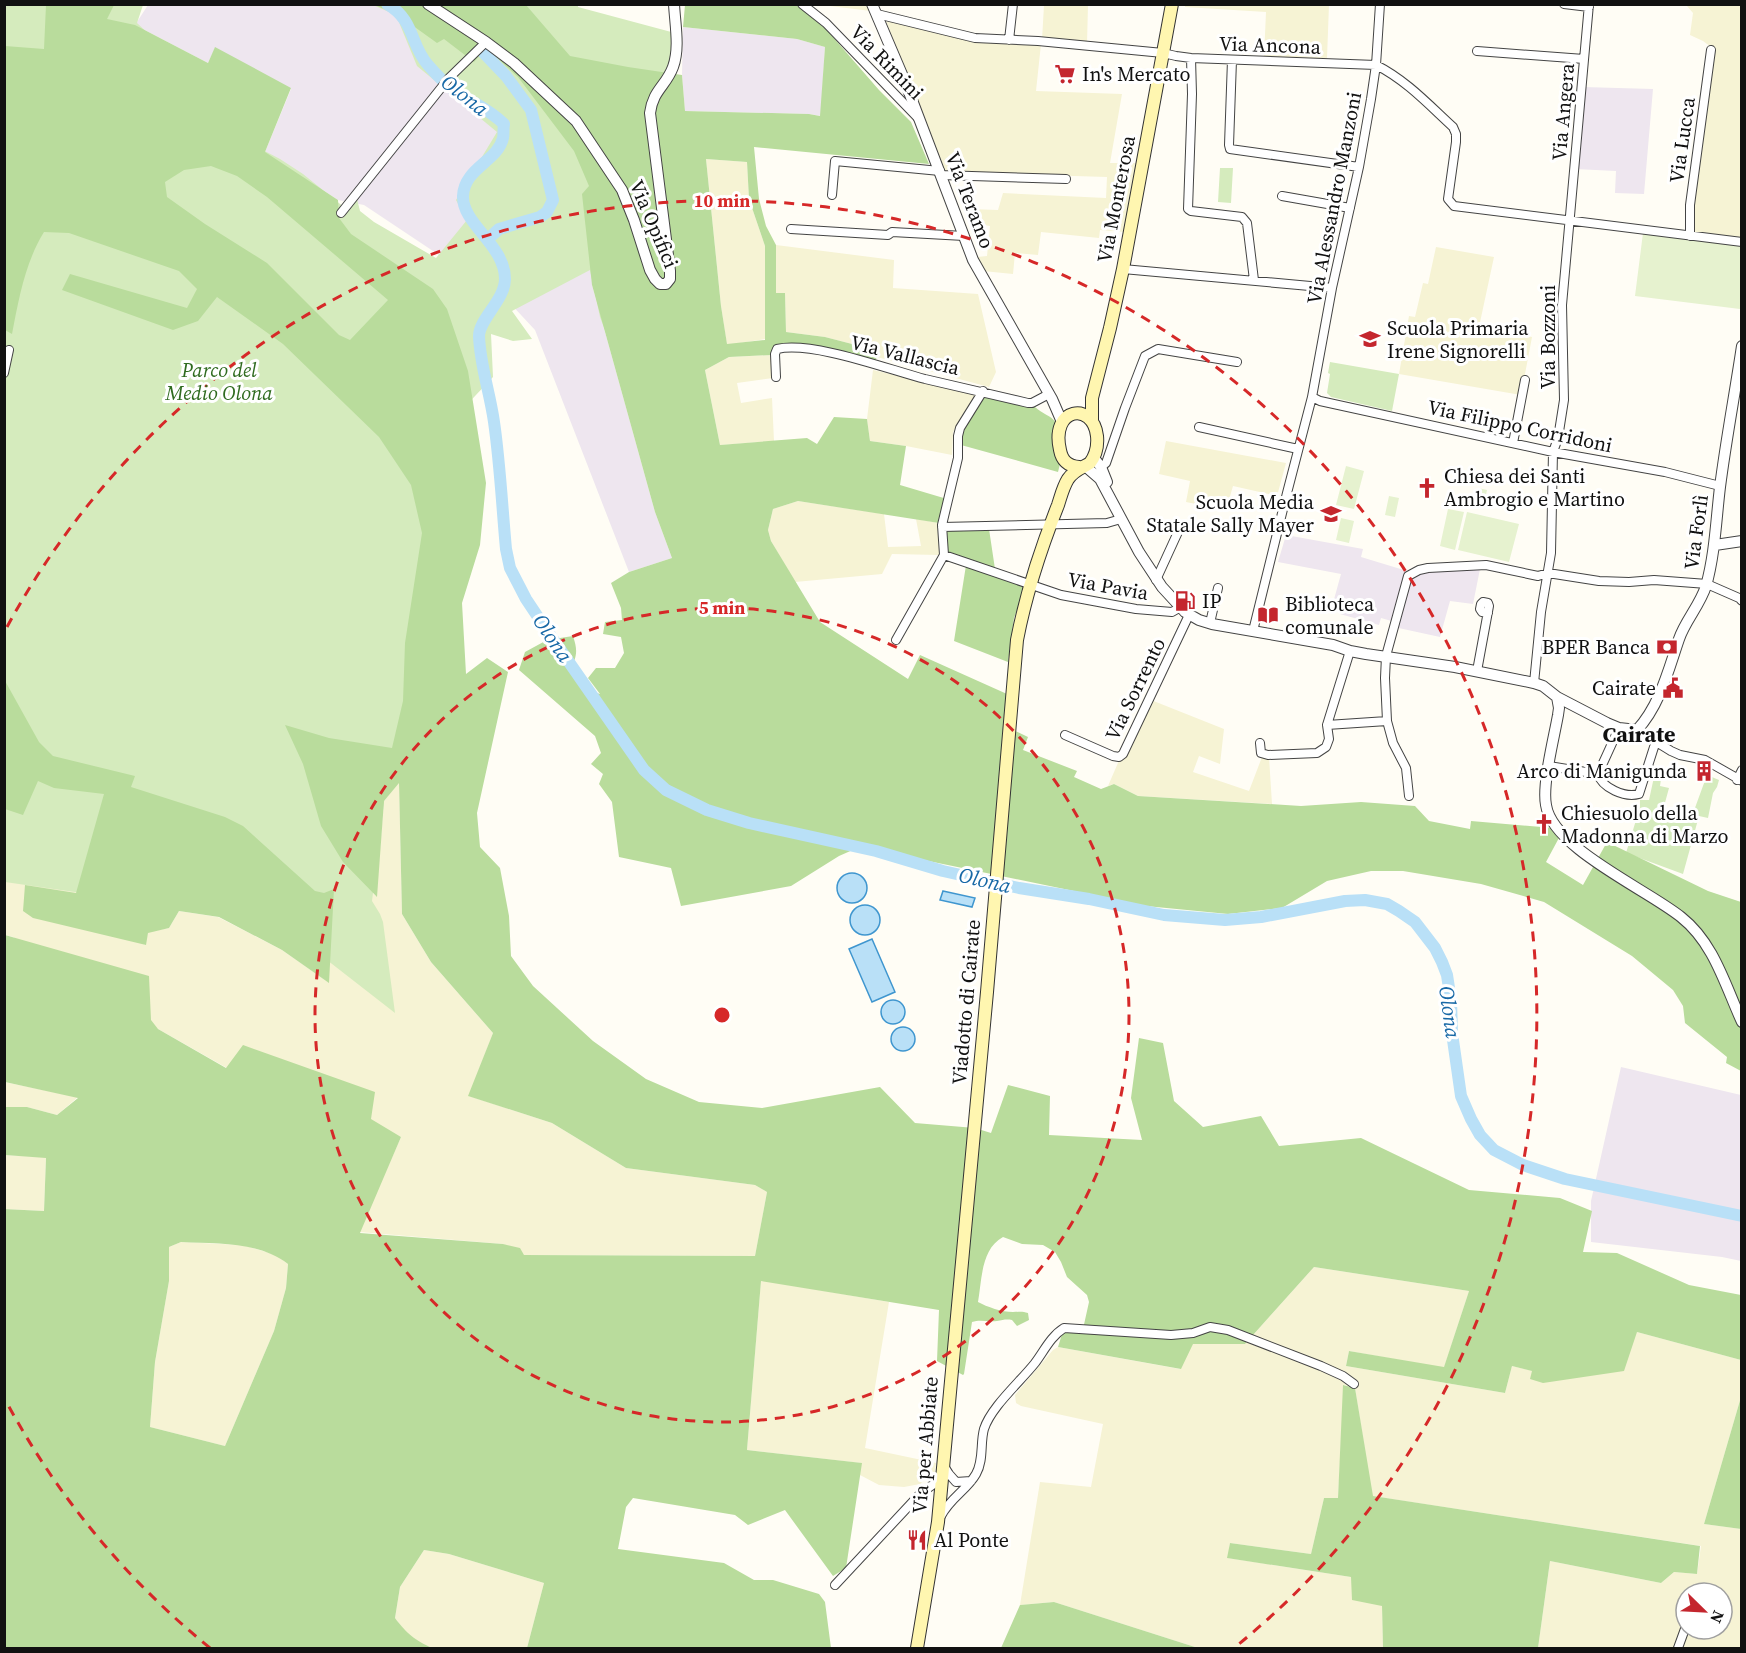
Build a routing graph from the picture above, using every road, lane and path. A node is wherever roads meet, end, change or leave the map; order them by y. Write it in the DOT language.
graph roads {
  1 [pos="428,4"];
  2 [pos="674,4"];
  3 [pos="802,4"];
  4 [pos="1013,4"];
  5 [pos="1172,4"];
  6 [pos="1380,4"];
  7 [pos="1564,4"];
  8 [pos="1589,6"];
  9 [pos="875,9"];
  10 [pos="1009,40"];
  11 [pos="486,42"];
  12 [pos="1711,50"];
  13 [pos="1477,51"];
  14 [pos="1162,53"];
  15 [pos="1191,58"];
  16 [pos="1584,59"];
  17 [pos="1232,60"];
  18 [pos="1376,65"];
  19 [pos="920,120"];
  20 [pos="1359,167"];
  21 [pos="940,173"];
  22 [pos="1066,178"];
  23 [pos="832,195"];
  24 [pos="1282,196"];
  25 [pos="1350,208"];
  26 [pos="341,213"];
  27 [pos="1570,222"];
  28 [pos="791,229"];
  29 [pos="964,236"];
  30 [pos="1690,236"];
  31 [pos="1742,242"];
  32 [pos="1122,269"];
  33 [pos="1254,280"];
  34 [pos="1332,288"];
  35 [pos="1742,346"];
  36 [pos="9,350"];
  37 [pos="1237,362"];
  38 [pos="4,373"];
  39 [pos="776,377"];
  40 [pos="1525,380"];
  41 [pos="983,391"];
  42 [pos="1050,397"];
  43 [pos="1312,398"];
  44 [pos="1076,417"];
  45 [pos="1199,427"];
  46 [pos="1513,443"];
  47 [pos="1298,448"];
  48 [pos="1553,452"];
  49 [pos="1066,463"];
  50 [pos="1090,465"];
  51 [pos="1720,486"];
  52 [pos="1121,519"];
  53 [pos="1050,521"];
  54 [pos="942,527"];
  55 [pos="1178,532"];
  56 [pos="1742,542"];
  57 [pos="1715,545"];
  58 [pos="944,555"];
  59 [pos="1548,573"];
  60 [pos="1156,580"];
  61 [pos="1031,584"];
  62 [pos="1707,584"];
  63 [pos="1218,588"];
  64 [pos="1742,601"];
  65 [pos="1179,608"];
  66 [pos="1488,613"];
  67 [pos="1189,615"];
  68 [pos="1210,623"];
  69 [pos="1253,631"];
  70 [pos="896,640"];
  71 [pos="1350,651"];
  72 [pos="1386,656"];
  73 [pos="1477,671"];
  74 [pos="1534,683"];
  75 [pos="1557,697"];
  76 [pos="1574,706"];
  77 [pos="1558,715"];
  78 [pos="1387,721"];
  79 [pos="1327,724"];
  80 [pos="1619,728"];
  81 [pos="1637,730"];
  82 [pos="1065,735"];
  83 [pos="1657,742"];
  84 [pos="1260,743"];
  85 [pos="1550,766"];
  86 [pos="1742,770"];
  87 [pos="1598,774"];
  88 [pos="1739,780"];
  89 [pos="1409,796"];
  90 [pos="1742,1022"];
  91 [pos="964,1243"];
  92 [pos="1354,1384"];
  93 [pos="943,1464"];
  94 [pos="972,1480"];
  95 [pos="956,1482"];
  96 [pos="941,1488"];
  97 [pos="925,1491"];
  98 [pos="960,1492"];
  99 [pos="938,1522"];
  100 [pos="835,1585"];
  101 [pos="917,1648"];
  1 -- 11 [label="street, Via Opifici"];
  2 -- 11 [label="street, Via Opifici"];
  3 -- 19 [label="street, Via Rimini"];
  4 -- 10 [label="street"];
  5 -- 14 [label="main road, Via Monterosa"];
  6 -- 18 [label="street, Via Alessandro Manzoni"];
  7 -- 8 [label="street"];
  8 -- 16 [label="street, Via Angera"];
  9 -- 10 [label="street, Via Ancona"];
  9 -- 19 [label="street, Via Teramo"];
  10 -- 14 [label="street, Via Ancona"];
  11 -- 26 [label="street"];
  12 -- 30 [label="street, Via Lucca"];
  13 -- 16 [label="street"];
  14 -- 15 [label="street, Via Ancona"];
  14 -- 32 [label="main road, Via Monterosa"];
  15 -- 17 [label="street, Via Ancona"];
  15 -- 33 [label="street"];
  16 -- 27 [label="street, Via Angera"];
  17 -- 18 [label="street, Via Ancona"];
  17 -- 20 [label="street"];
  18 -- 20 [label="street, Via Alessandro Manzoni"];
  18 -- 27 [label="street"];
  19 -- 21 [label="street, Via Teramo"];
  20 -- 25 [label="street, Via Alessandro Manzoni"];
  21 -- 22 [label="street"];
  21 -- 23 [label="street"];
  21 -- 29 [label="street, Via Teramo"];
  24 -- 25 [label="street"];
  25 -- 34 [label="street, Via Alessandro Manzoni"];
  27 -- 30 [label="street"];
  27 -- 48 [label="street, Via Bozzoni"];
  28 -- 29 [label="street"];
  29 -- 42 [label="street, Via Teramo"];
  30 -- 31 [label="street"];
  32 -- 33 [label="street"];
  32 -- 44 [label="main road, Via Monterosa"];
  33 -- 34 [label="street"];
  34 -- 43 [label="street, Via Alessandro Manzoni"];
  35 -- 51 [label="street, Via Forlì"];
  36 -- 38 [label="street"];
  37 -- 50 [label="street"];
  39 -- 41 [label="street, Via Vallascia"];
  40 -- 46 [label="street"];
  41 -- 42 [label="street, Via Vallascia"];
  41 -- 54 [label="street"];
  42 -- 44 [label="street, Via Teramo"];
  43 -- 46 [label="street, Via Filippo Corridoni"];
  43 -- 47 [label="street, Via Alessandro Manzoni"];
  44 -- 49 [label="main road"];
  44 -- 50 [label="main road"];
  45 -- 47 [label="street"];
  46 -- 48 [label="street, Via Filippo Corridoni"];
  47 -- 69 [label="street, Via Alessandro Manzoni"];
  48 -- 51 [label="street, Via Filippo Corridoni"];
  48 -- 59 [label="street, Via Bozzoni"];
  49 -- 50 [label="main road"];
  49 -- 53 [label="main road"];
  50 -- 52 [label="street"];
  50 -- 53 [label="main road"];
  51 -- 57 [label="street, Via Forlì"];
  52 -- 53 [label="street"];
  52 -- 60 [label="street"];
  53 -- 54 [label="street"];
  53 -- 61 [label="main road, Viadotto di Cairate"];
  54 -- 58 [label="street"];
  55 -- 60 [label="street"];
  56 -- 57 [label="street"];
  57 -- 62 [label="street, Via Forlì"];
  58 -- 61 [label="street, Via Pavia"];
  58 -- 70 [label="street"];
  59 -- 62 [label="street"];
  59 -- 72 [label="street"];
  59 -- 74 [label="street, Via Bozzoni"];
  60 -- 65 [label="street"];
  61 -- 65 [label="street, Via Pavia"];
  61 -- 91 [label="main road, Viadotto di Cairate"];
  62 -- 64 [label="street"];
  62 -- 81 [label="street, Via Forlì"];
  63 -- 68 [label="street"];
  65 -- 67 [label="street"];
  66 -- 73 [label="street"];
  67 -- 68 [label="street"];
  67 -- 82 [label="street, Via Sorrento"];
  68 -- 69 [label="street"];
  69 -- 71 [label="street"];
  71 -- 72 [label="street"];
  71 -- 79 [label="street"];
  72 -- 73 [label="street"];
  72 -- 78 [label="street"];
  73 -- 74 [label="street"];
  74 -- 75 [label="street"];
  75 -- 76 [label="street"];
  75 -- 77 [label="street"];
  76 -- 77 [label="street"];
  76 -- 80 [label="street"];
  77 -- 85 [label="street"];
  78 -- 79 [label="street"];
  78 -- 89 [label="street"];
  79 -- 84 [label="street"];
  80 -- 81 [label="street"];
  80 -- 87 [label="street"];
  81 -- 83 [label="street"];
  83 -- 87 [label="street"];
  83 -- 88 [label="street"];
  85 -- 87 [label="street"];
  85 -- 90 [label="street"];
  86 -- 88 [label="street"];
  91 -- 93 [label="main road, Via per Abbiate"];
  92 -- 94 [label="street"];
  93 -- 95 [label="street"];
  93 -- 96 [label="main road, Via per Abbiate"];
  94 -- 95 [label="street"];
  94 -- 98 [label="street"];
  95 -- 96 [label="street"];
  96 -- 97 [label="street"];
  96 -- 97 [label="street"];
  96 -- 98 [label="street"];
  96 -- 99 [label="main road, Via per Abbiate"];
  97 -- 100 [label="street"];
  98 -- 99 [label="street"];
  99 -- 101 [label="main road, Via per Abbiate"];
}
